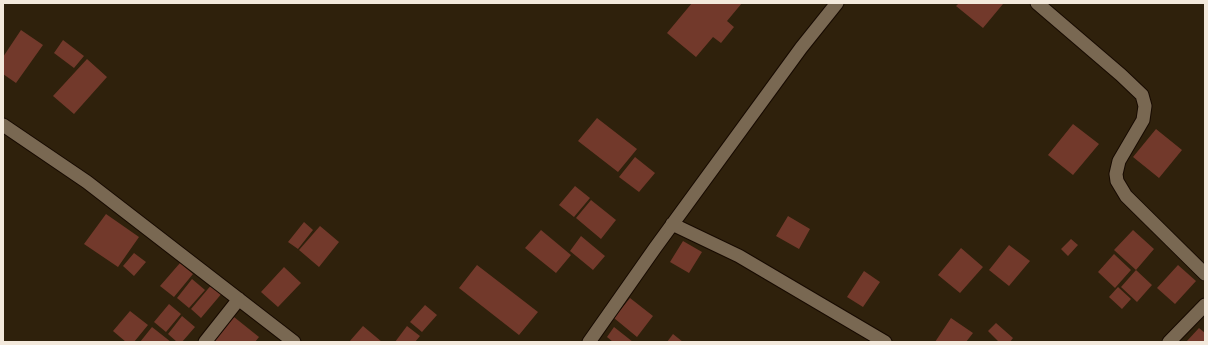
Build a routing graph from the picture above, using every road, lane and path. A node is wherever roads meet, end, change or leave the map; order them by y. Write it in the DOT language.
graph roads {
  1 [pos="837,3"];
  2 [pos="1037,3"];
  3 [pos="3,124"];
  4 [pos="672,224"];
  5 [pos="1205,274"];
  6 [pos="239,299"];
  7 [pos="1205,305"];
  8 [pos="205,342"];
  9 [pos="294,342"];
  10 [pos="589,342"];
  11 [pos="885,342"];
  12 [pos="1169,342"];
  1 -- 4 [label="street"];
  2 -- 5 [label="street"];
  3 -- 6 [label="street"];
  4 -- 10 [label="street"];
  4 -- 11 [label="street"];
  6 -- 8 [label="street"];
  6 -- 9 [label="street"];
  7 -- 12 [label="street"];
}
